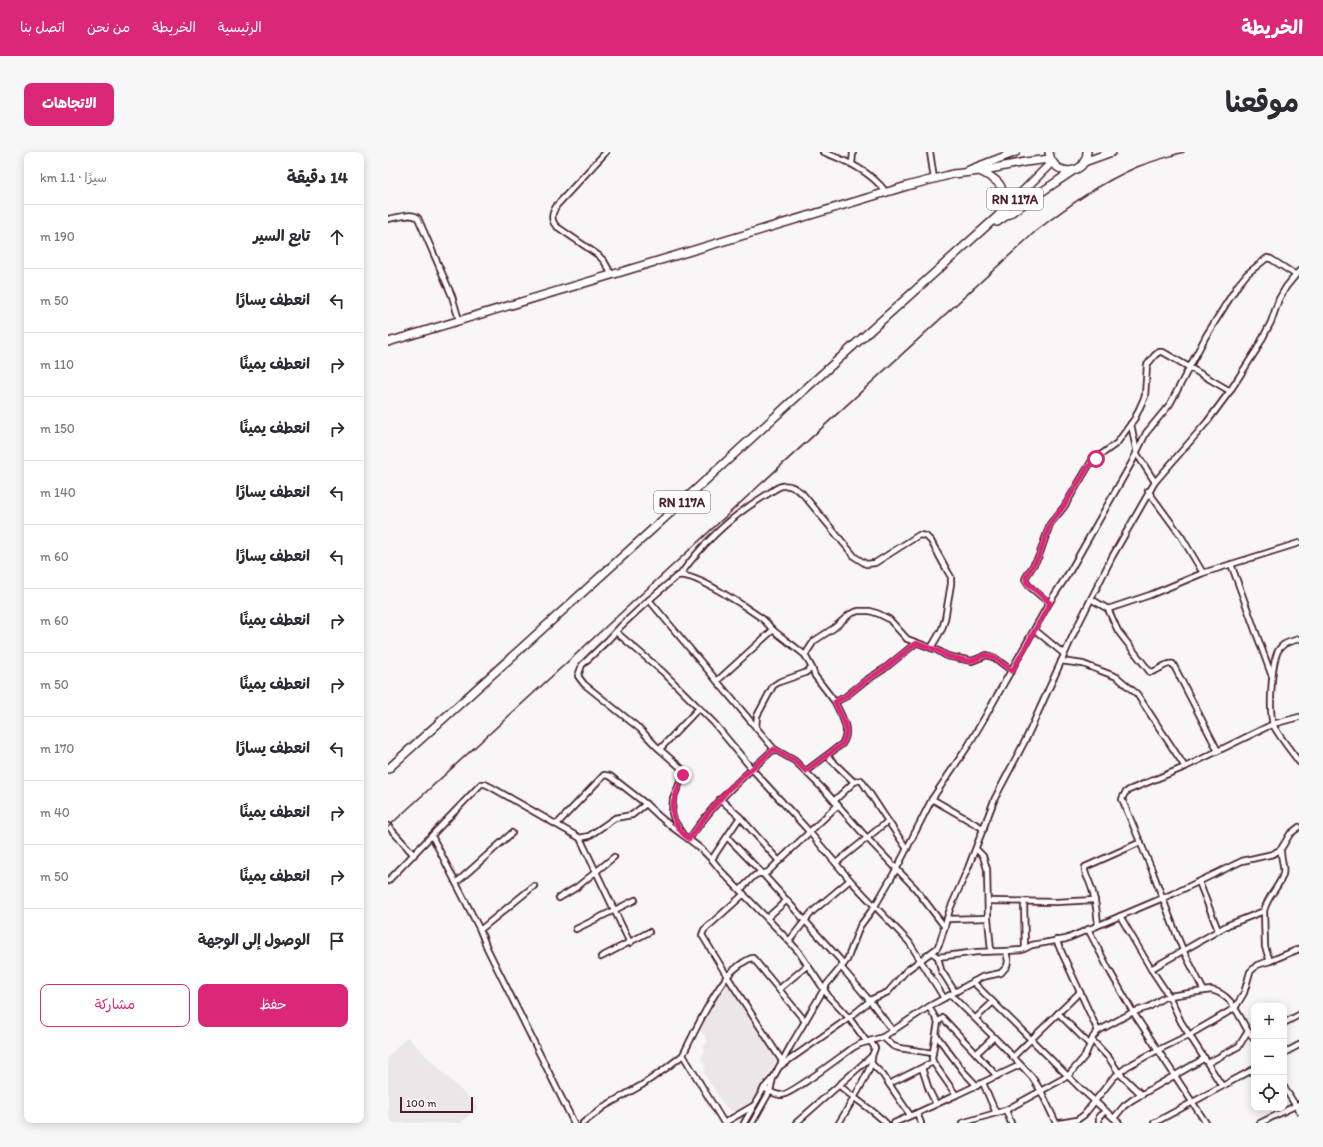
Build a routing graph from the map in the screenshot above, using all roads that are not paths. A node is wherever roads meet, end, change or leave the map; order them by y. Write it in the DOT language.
graph roads {
  1 [pos="606,152"];
  2 [pos="823,152"];
  3 [pos="853,152"];
  4 [pos="930,152"];
  5 [pos="1016,152"];
  6 [pos="1087,152"];
  7 [pos="1112,152"];
  8 [pos="1050,158"];
  9 [pos="1084,162"];
  10 [pos="852,164"];
  11 [pos="1074,170"];
  12 [pos="980,171"];
  13 [pos="961,173"];
  14 [pos="934,179"];
  15 [pos="886,192"];
  16 [pos="1000,214"];
  17 [pos="388,219"];
  18 [pos="976,235"];
  19 [pos="1297,273"];
  20 [pos="612,275"];
  21 [pos="459,320"];
  22 [pos="388,342"];
  23 [pos="1189,367"];
  24 [pos="1230,391"];
  25 [pos="1130,424"];
  26 [pos="1137,454"];
  27 [pos="1155,482"];
  28 [pos="1148,491"];
  29 [pos="1299,543"];
  30 [pos="1231,564"];
  31 [pos="1204,573"];
  32 [pos="680,575"];
  33 [pos="1091,599"];
  34 [pos="649,600"];
  35 [pos="1050,603"];
  36 [pos="1108,609"];
  37 [pos="773,630"];
  38 [pos="1035,630"];
  39 [pos="616,632"];
  40 [pos="1299,639"];
  41 [pos="916,643"];
  42 [pos="931,648"];
  43 [pos="805,654"];
  44 [pos="1064,654"];
  45 [pos="1061,661"];
  46 [pos="812,668"];
  47 [pos="1012,671"];
  48 [pos="1272,675"];
  49 [pos="717,681"];
  50 [pos="835,702"];
  51 [pos="699,708"];
  52 [pos="1299,717"];
  53 [pos="1273,724"];
  54 [pos="756,728"];
  55 [pos="660,749"];
  56 [pos="774,749"];
  57 [pos="1218,751"];
  58 [pos="827,756"];
  59 [pos="1299,762"];
  60 [pos="1185,767"];
  61 [pos="388,769"];
  62 [pos="752,769"];
  63 [pos="806,771"];
  64 [pos="854,782"];
  65 [pos="720,799"];
  66 [pos="932,799"];
  67 [pos="834,801"];
  68 [pos="646,804"];
  69 [pos="838,805"];
  70 [pos="740,817"];
  71 [pos="888,821"];
  72 [pos="557,824"];
  73 [pos="388,826"];
  74 [pos="1299,827"];
  75 [pos="984,829"];
  76 [pos="810,832"];
  77 [pos="512,833"];
  78 [pos="682,834"];
  79 [pos="432,836"];
  80 [pos="580,838"];
  81 [pos="727,838"];
  82 [pos="867,838"];
  83 [pos="689,839"];
  84 [pos="1141,842"];
  85 [pos="907,848"];
  86 [pos="976,848"];
  87 [pos="1281,848"];
  88 [pos="414,855"];
  89 [pos="614,857"];
  90 [pos="712,859"];
  91 [pos="779,861"];
  92 [pos="836,864"];
  93 [pos="896,868"];
  94 [pos="596,872"];
  95 [pos="762,873"];
  96 [pos="850,880"];
  97 [pos="388,881"];
  98 [pos="1199,882"];
  99 [pos="456,883"];
  100 [pos="534,886"];
  101 [pos="740,890"];
  102 [pos="744,894"];
  103 [pos="559,898"];
  104 [pos="1163,898"];
  105 [pos="635,900"];
  106 [pos="787,900"];
  107 [pos="1095,900"];
  108 [pos="988,901"];
  109 [pos="1024,902"];
  110 [pos="875,906"];
  111 [pos="615,910"];
  112 [pos="1264,911"];
  113 [pos="1120,916"];
  114 [pos="767,918"];
  115 [pos="988,918"];
  116 [pos="947,919"];
  117 [pos="805,922"];
  118 [pos="1098,924"];
  119 [pos="944,926"];
  120 [pos="576,929"];
  121 [pos="1088,929"];
  122 [pos="480,930"];
  123 [pos="1218,930"];
  124 [pos="649,932"];
  125 [pos="1056,940"];
  126 [pos="789,941"];
  127 [pos="630,943"];
  128 [pos="1025,948"];
  129 [pos="1299,949"];
  130 [pos="1183,950"];
  131 [pos="991,951"];
  132 [pos="1006,951"];
  133 [pos="932,953"];
  134 [pos="601,957"];
  135 [pos="938,957"];
  136 [pos="921,960"];
  137 [pos="1270,961"];
  138 [pos="808,965"];
  139 [pos="843,965"];
  140 [pos="1151,969"];
  141 [pos="727,976"];
  142 [pos="973,982"];
  143 [pos="779,989"];
  144 [pos="824,989"];
  145 [pos="1204,991"];
  146 [pos="1080,992"];
  147 [pos="953,994"];
  148 [pos="1169,996"];
  149 [pos="944,998"];
  150 [pos="870,1001"];
  151 [pos="993,1002"];
  152 [pos="929,1007"];
  153 [pos="1235,1008"];
  154 [pos="1133,1012"];
  155 [pos="1058,1013"];
  156 [pos="1299,1015"];
  157 [pos="849,1018"];
  158 [pos="976,1018"];
  159 [pos="805,1021"];
  160 [pos="1287,1021"];
  161 [pos="938,1022"];
  162 [pos="893,1031"];
  163 [pos="1098,1031"];
  164 [pos="1248,1032"];
  165 [pos="936,1035"];
  166 [pos="1189,1035"];
  167 [pos="1251,1036"];
  168 [pos="883,1037"];
  169 [pos="994,1037"];
  170 [pos="1031,1038"];
  171 [pos="1092,1040"];
  172 [pos="869,1042"];
  173 [pos="1090,1045"];
  174 [pos="1299,1045"];
  175 [pos="1158,1050"];
  176 [pos="1287,1051"];
  177 [pos="933,1052"];
  178 [pos="977,1053"];
  179 [pos="683,1055"];
  180 [pos="872,1056"];
  181 [pos="1013,1057"];
  182 [pos="1204,1058"];
  183 [pos="782,1061"];
  184 [pos="933,1062"];
  185 [pos="1208,1063"];
  186 [pos="872,1064"];
  187 [pos="1020,1065"];
  188 [pos="778,1068"];
  189 [pos="922,1068"];
  190 [pos="1251,1071"];
  191 [pos="1119,1072"];
  192 [pos="1175,1075"];
  193 [pos="998,1076"];
  194 [pos="1068,1076"];
  195 [pos="773,1078"];
  196 [pos="983,1083"];
  197 [pos="889,1084"];
  198 [pos="839,1085"];
  199 [pos="977,1086"];
  200 [pos="1222,1086"];
  201 [pos="764,1088"];
  202 [pos="770,1091"];
  203 [pos="1041,1091"];
  204 [pos="1287,1091"];
  205 [pos="1142,1094"];
  206 [pos="956,1095"];
  207 [pos="854,1098"];
  208 [pos="1095,1102"];
  209 [pos="1192,1102"];
  210 [pos="936,1104"];
  211 [pos="1298,1105"];
  212 [pos="753,1106"];
  213 [pos="1006,1110"];
  214 [pos="1106,1111"];
  215 [pos="1299,1111"];
  216 [pos="917,1113"];
  217 [pos="996,1113"];
  218 [pos="910,1115"];
  219 [pos="1114,1118"];
  220 [pos="1162,1121"];
  221 [pos="1205,1121"];
  222 [pos="1070,1122"];
  223 [pos="574,1123"];
  224 [pos="583,1123"];
  225 [pos="744,1123"];
  226 [pos="752,1123"];
  227 [pos="796,1123"];
  228 [pos="838,1123"];
  229 [pos="886,1123"];
  230 [pos="894,1123"];
  231 [pos="921,1123"];
  232 [pos="962,1123"];
  233 [pos="1011,1123"];
  234 [pos="1056,1123"];
  235 [pos="1060,1123"];
  236 [pos="1099,1123"];
  237 [pos="1119,1123"];
  238 [pos="1154,1123"];
  239 [pos="1198,1123"];
  240 [pos="1260,1123"];
  1 -- 20 [label="street"];
  2 -- 10 [label="street"];
  3 -- 10 [label="street"];
  4 -- 14 [label="street"];
  5 -- 13 [label="main road"];
  6 -- 9 [label="main road"];
  7 -- 9 [label="main road"];
  8 -- 11 [label="main road"];
  8 -- 12 [label="main road"];
  8 -- 16 [label="main road, RN 117A"];
  9 -- 11 [label="main road"];
  10 -- 15 [label="street"];
  11 -- 18 [label="main road"];
  12 -- 13 [label="main road"];
  12 -- 16 [label="main road"];
  13 -- 14 [label="main road"];
  14 -- 15 [label="main road"];
  15 -- 20 [label="main road"];
  16 -- 18 [label="main road, RN 117A"];
  17 -- 21 [label="street"];
  18 -- 61 [label="main road, RN 117A"];
  19 -- 23 [label="street"];
  19 -- 24 [label="street"];
  20 -- 21 [label="main road"];
  21 -- 22 [label="main road"];
  23 -- 24 [label="street"];
  23 -- 25 [label="street"];
  23 -- 26 [label="street"];
  24 -- 27 [label="street"];
  25 -- 26 [label="street"];
  25 -- 35 [label="street"];
  26 -- 27 [label="street"];
  26 -- 35 [label="street"];
  27 -- 28 [label="street"];
  28 -- 31 [label="street"];
  28 -- 33 [label="street"];
  29 -- 30 [label="street"];
  30 -- 31 [label="street"];
  30 -- 48 [label="street"];
  31 -- 36 [label="street"];
  32 -- 34 [label="street"];
  32 -- 37 [label="street"];
  32 -- 42 [label="street"];
  33 -- 36 [label="street"];
  33 -- 44 [label="street"];
  34 -- 39 [label="street"];
  34 -- 49 [label="street"];
  35 -- 38 [label="street"];
  36 -- 57 [label="street"];
  37 -- 43 [label="street"];
  37 -- 49 [label="street"];
  38 -- 44 [label="street"];
  38 -- 47 [label="street"];
  39 -- 51 [label="street"];
  39 -- 55 [label="street"];
  40 -- 48 [label="street"];
  41 -- 42 [label="street"];
  41 -- 43 [label="street"];
  41 -- 50 [label="street"];
  42 -- 47 [label="street"];
  43 -- 46 [label="street"];
  44 -- 45 [label="street"];
  45 -- 60 [label="street"];
  45 -- 75 [label="street"];
  46 -- 50 [label="street"];
  46 -- 54 [label="street"];
  47 -- 66 [label="street"];
  48 -- 53 [label="street"];
  49 -- 54 [label="street"];
  50 -- 58 [label="street"];
  51 -- 55 [label="street"];
  51 -- 62 [label="street"];
  52 -- 53 [label="street"];
  53 -- 57 [label="street"];
  53 -- 59 [label="street"];
  54 -- 56 [label="street"];
  55 -- 78 [label="street"];
  56 -- 62 [label="street"];
  56 -- 63 [label="street"];
  57 -- 60 [label="street"];
  58 -- 63 [label="street"];
  58 -- 64 [label="street"];
  60 -- 84 [label="street"];
  62 -- 65 [label="street"];
  62 -- 76 [label="street"];
  63 -- 67 [label="street"];
  64 -- 67 [label="street"];
  64 -- 71 [label="street"];
  65 -- 70 [label="street"];
  65 -- 83 [label="street"];
  66 -- 75 [label="street"];
  66 -- 85 [label="street"];
  67 -- 69 [label="street"];
  68 -- 72 [label="street"];
  68 -- 78 [label="street"];
  68 -- 80 [label="street"];
  69 -- 76 [label="street"];
  69 -- 82 [label="street"];
  70 -- 81 [label="street"];
  70 -- 91 [label="street"];
  71 -- 82 [label="street"];
  71 -- 85 [label="street"];
  72 -- 79 [label="street"];
  72 -- 80 [label="street"];
  73 -- 88 [label="street"];
  74 -- 87 [label="street"];
  75 -- 86 [label="street"];
  76 -- 91 [label="street"];
  76 -- 92 [label="street"];
  77 -- 99 [label="street"];
  78 -- 83 [label="street"];
  79 -- 88 [label="street"];
  79 -- 99 [label="street"];
  80 -- 94 [label="street"];
  81 -- 90 [label="street"];
  81 -- 95 [label="street"];
  82 -- 92 [label="street"];
  82 -- 93 [label="street"];
  83 -- 90 [label="street"];
  84 -- 104 [label="street"];
  84 -- 107 [label="street"];
  85 -- 93 [label="street"];
  86 -- 108 [label="street"];
  86 -- 116 [label="street"];
  87 -- 98 [label="street"];
  87 -- 112 [label="street"];
  88 -- 97 [label="street"];
  89 -- 94 [label="street"];
  90 -- 101 [label="street"];
  91 -- 95 [label="street"];
  92 -- 96 [label="street"];
  93 -- 110 [label="street"];
  93 -- 119 [label="street"];
  94 -- 103 [label="street"];
  94 -- 111 [label="street"];
  95 -- 101 [label="street"];
  95 -- 106 [label="street"];
  96 -- 110 [label="street"];
  96 -- 117 [label="street"];
  98 -- 104 [label="street"];
  98 -- 123 [label="street"];
  99 -- 122 [label="street"];
  100 -- 122 [label="street"];
  101 -- 102 [label="street"];
  102 -- 114 [label="street"];
  102 -- 141 [label="street"];
  104 -- 113 [label="street"];
  104 -- 130 [label="street"];
  105 -- 111 [label="street"];
  106 -- 114 [label="street"];
  106 -- 117 [label="street"];
  107 -- 109 [label="street"];
  107 -- 118 [label="street"];
  108 -- 109 [label="street"];
  108 -- 115 [label="street"];
  109 -- 128 [label="street"];
  110 -- 136 [label="street"];
  110 -- 139 [label="street"];
  111 -- 120 [label="street"];
  111 -- 127 [label="street"];
  112 -- 123 [label="street"];
  112 -- 137 [label="street"];
  113 -- 118 [label="street"];
  113 -- 140 [label="street"];
  114 -- 126 [label="street"];
  115 -- 116 [label="street"];
  115 -- 131 [label="street"];
  116 -- 119 [label="street"];
  117 -- 126 [label="street"];
  117 -- 139 [label="street"];
  118 -- 121 [label="street"];
  119 -- 133 [label="street"];
  121 -- 125 [label="street"];
  121 -- 154 [label="street"];
  122 -- 223 [label="street"];
  123 -- 130 [label="street"];
  124 -- 127 [label="street"];
  125 -- 128 [label="street"];
  125 -- 146 [label="street"];
  126 -- 138 [label="street"];
  127 -- 134 [label="street"];
  128 -- 132 [label="street"];
  129 -- 137 [label="street"];
  130 -- 140 [label="street"];
  130 -- 145 [label="street"];
  131 -- 132 [label="street"];
  131 -- 135 [label="street"];
  132 -- 142 [label="street"];
  133 -- 135 [label="street"];
  133 -- 136 [label="street"];
  135 -- 147 [label="street"];
  136 -- 149 [label="street"];
  136 -- 150 [label="street"];
  137 -- 153 [label="street"];
  138 -- 143 [label="street"];
  138 -- 144 [label="street"];
  139 -- 144 [label="street"];
  139 -- 150 [label="street"];
  140 -- 148 [label="street"];
  141 -- 143 [label="street"];
  141 -- 179 [label="street"];
  141 -- 183 [label="street"];
  142 -- 147 [label="street"];
  142 -- 151 [label="street"];
  143 -- 159 [label="street"];
  144 -- 157 [label="street"];
  144 -- 159 [label="street"];
  145 -- 148 [label="street"];
  145 -- 153 [label="street"];
  146 -- 155 [label="street"];
  146 -- 163 [label="street"];
  147 -- 149 [label="street"];
  147 -- 158 [label="street"];
  148 -- 154 [label="street"];
  148 -- 166 [label="street"];
  149 -- 152 [label="street"];
  150 -- 157 [label="street"];
  150 -- 162 [label="street"];
  151 -- 158 [label="street"];
  151 -- 170 [label="street"];
  152 -- 161 [label="street"];
  152 -- 162 [label="street"];
  153 -- 164 [label="street"];
  153 -- 166 [label="street"];
  154 -- 163 [label="street"];
  154 -- 175 [label="street"];
  155 -- 170 [label="street"];
  155 -- 173 [label="street"];
  156 -- 160 [label="street"];
  157 -- 172 [label="street"];
  157 -- 188 [label="street"];
  158 -- 169 [label="street"];
  159 -- 183 [label="street"];
  161 -- 165 [label="street"];
  161 -- 178 [label="street"];
  162 -- 168 [label="street"];
  163 -- 171 [label="street"];
  164 -- 167 [label="street"];
  164 -- 185 [label="street"];
  165 -- 177 [label="street"];
  165 -- 199 [label="street"];
  166 -- 175 [label="street"];
  166 -- 182 [label="street"];
  168 -- 172 [label="street"];
  168 -- 177 [label="street"];
  169 -- 178 [label="street"];
  169 -- 181 [label="street"];
  170 -- 181 [label="street"];
  170 -- 194 [label="street"];
  171 -- 173 [label="street"];
  171 -- 191 [label="street"];
  172 -- 180 [label="street"];
  172 -- 202 [label="street"];
  173 -- 194 [label="street"];
  174 -- 176 [label="street"];
  175 -- 191 [label="street"];
  175 -- 192 [label="street"];
  177 -- 184 [label="street"];
  178 -- 193 [label="street"];
  179 -- 212 [label="street"];
  179 -- 224 [label="street"];
  180 -- 186 [label="street"];
  180 -- 198 [label="street"];
  181 -- 187 [label="street"];
  182 -- 185 [label="street"];
  182 -- 192 [label="street"];
  183 -- 188 [label="street"];
  184 -- 189 [label="street"];
  184 -- 206 [label="street"];
  185 -- 200 [label="street"];
  186 -- 197 [label="street"];
  186 -- 207 [label="street"];
  187 -- 193 [label="street"];
  187 -- 203 [label="street"];
  188 -- 195 [label="street"];
  189 -- 197 [label="street"];
  189 -- 210 [label="street"];
  190 -- 200 [label="street"];
  191 -- 205 [label="street"];
  191 -- 208 [label="street"];
  192 -- 205 [label="street"];
  192 -- 209 [label="street"];
  193 -- 196 [label="street"];
  194 -- 203 [label="street"];
  194 -- 208 [label="street"];
  195 -- 201 [label="street"];
  195 -- 202 [label="street"];
  196 -- 199 [label="street"];
  196 -- 217 [label="street"];
  197 -- 218 [label="street"];
  198 -- 207 [label="street"];
  198 -- 227 [label="street"];
  199 -- 206 [label="street"];
  200 -- 209 [label="street"];
  201 -- 202 [label="street"];
  201 -- 212 [label="street"];
  202 -- 226 [label="street"];
  203 -- 213 [label="street"];
  203 -- 234 [label="street"];
  204 -- 211 [label="street"];
  205 -- 219 [label="street"];
  206 -- 210 [label="street"];
  207 -- 228 [label="street"];
  207 -- 229 [label="street"];
  208 -- 214 [label="street"];
  208 -- 222 [label="street"];
  209 -- 220 [label="street"];
  209 -- 221 [label="street"];
  210 -- 216 [label="street"];
  211 -- 215 [label="street"];
  211 -- 240 [label="street"];
  212 -- 225 [label="street"];
  213 -- 217 [label="street"];
  213 -- 233 [label="street"];
  214 -- 219 [label="street"];
  214 -- 236 [label="street"];
  216 -- 218 [label="street"];
  216 -- 231 [label="street"];
  217 -- 232 [label="street"];
  218 -- 230 [label="street"];
  219 -- 237 [label="street"];
  220 -- 238 [label="street"];
  221 -- 239 [label="street"];
  222 -- 235 [label="street"];
}
